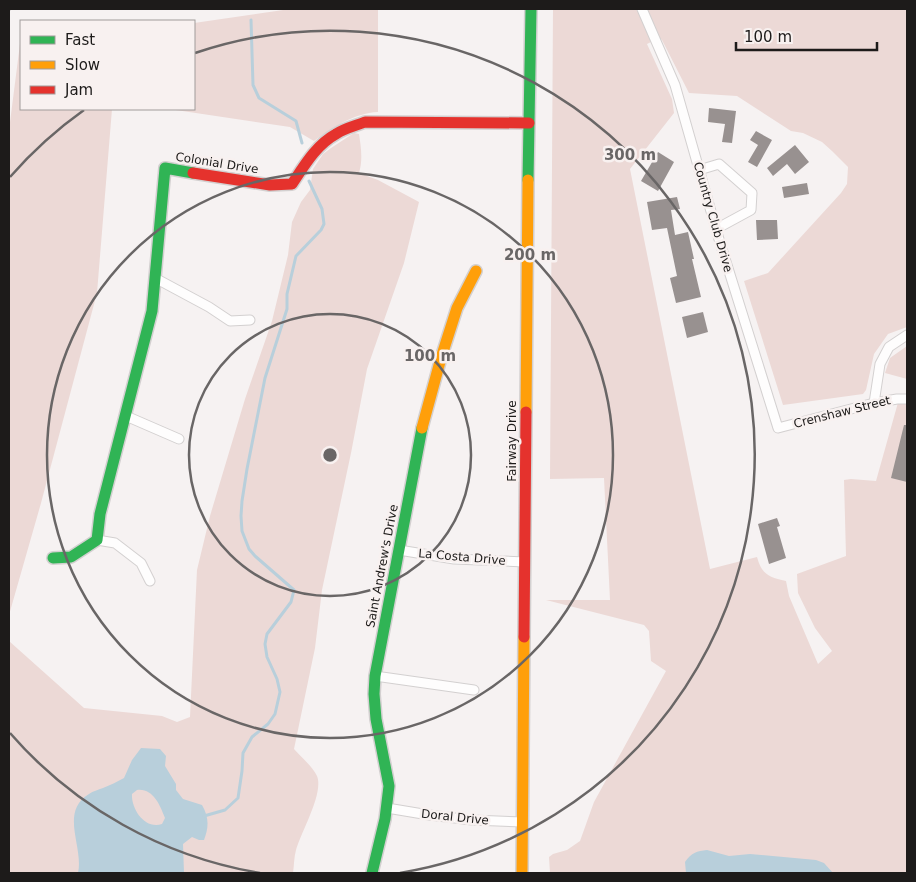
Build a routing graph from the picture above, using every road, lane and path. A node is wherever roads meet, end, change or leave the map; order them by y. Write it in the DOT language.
graph roads {
  1 [pos="531,9"];
  2 [pos="642,9"];
  3 [pos="529,123"];
  4 [pos="699,170"];
  5 [pos="716,229"];
  6 [pos="476,271"];
  7 [pos="155,278"];
  8 [pos="250,320"];
  9 [pos="907,335"];
  10 [pos="907,399"];
  11 [pos="874,403"];
  12 [pos="126,416"];
  13 [pos="778,428"];
  14 [pos="179,438"];
  15 [pos="97,540"];
  16 [pos="399,550"];
  17 [pos="53,558"];
  18 [pos="525,562"];
  19 [pos="150,582"];
  20 [pos="374,676"];
  21 [pos="474,690"];
  22 [pos="387,808"];
  23 [pos="523,822"];
  24 [pos="372,873"];
  25 [pos="522,873"];
  1 -- 3 [label="street, Fairway Drive"];
  2 -- 4 [label="street, Country Club Drive"];
  3 -- 7 [label="street, Colonial Drive"];
  3 -- 18 [label="street, Fairway Drive"];
  4 -- 5 [label="street, Country Club Drive"];
  4 -- 5 [label="street"];
  5 -- 13 [label="street, Country Club Drive"];
  6 -- 16 [label="street, Saint Andrew's Drive"];
  7 -- 8 [label="street"];
  7 -- 12 [label="street, Colonial Drive"];
  9 -- 11 [label="street"];
  10 -- 11 [label="street, Crenshaw Street"];
  11 -- 13 [label="street, Crenshaw Street"];
  12 -- 14 [label="street"];
  12 -- 15 [label="street, Colonial Drive"];
  15 -- 17 [label="street"];
  15 -- 19 [label="street"];
  16 -- 18 [label="street, La Costa Drive"];
  16 -- 20 [label="street, Saint Andrew's Drive"];
  18 -- 23 [label="street, Fairway Drive"];
  20 -- 21 [label="street"];
  20 -- 22 [label="street, Saint Andrew's Drive"];
  22 -- 23 [label="street, Doral Drive"];
  22 -- 24 [label="street, Saint Andrew's Drive"];
  23 -- 25 [label="street, Fairway Drive"];
}
